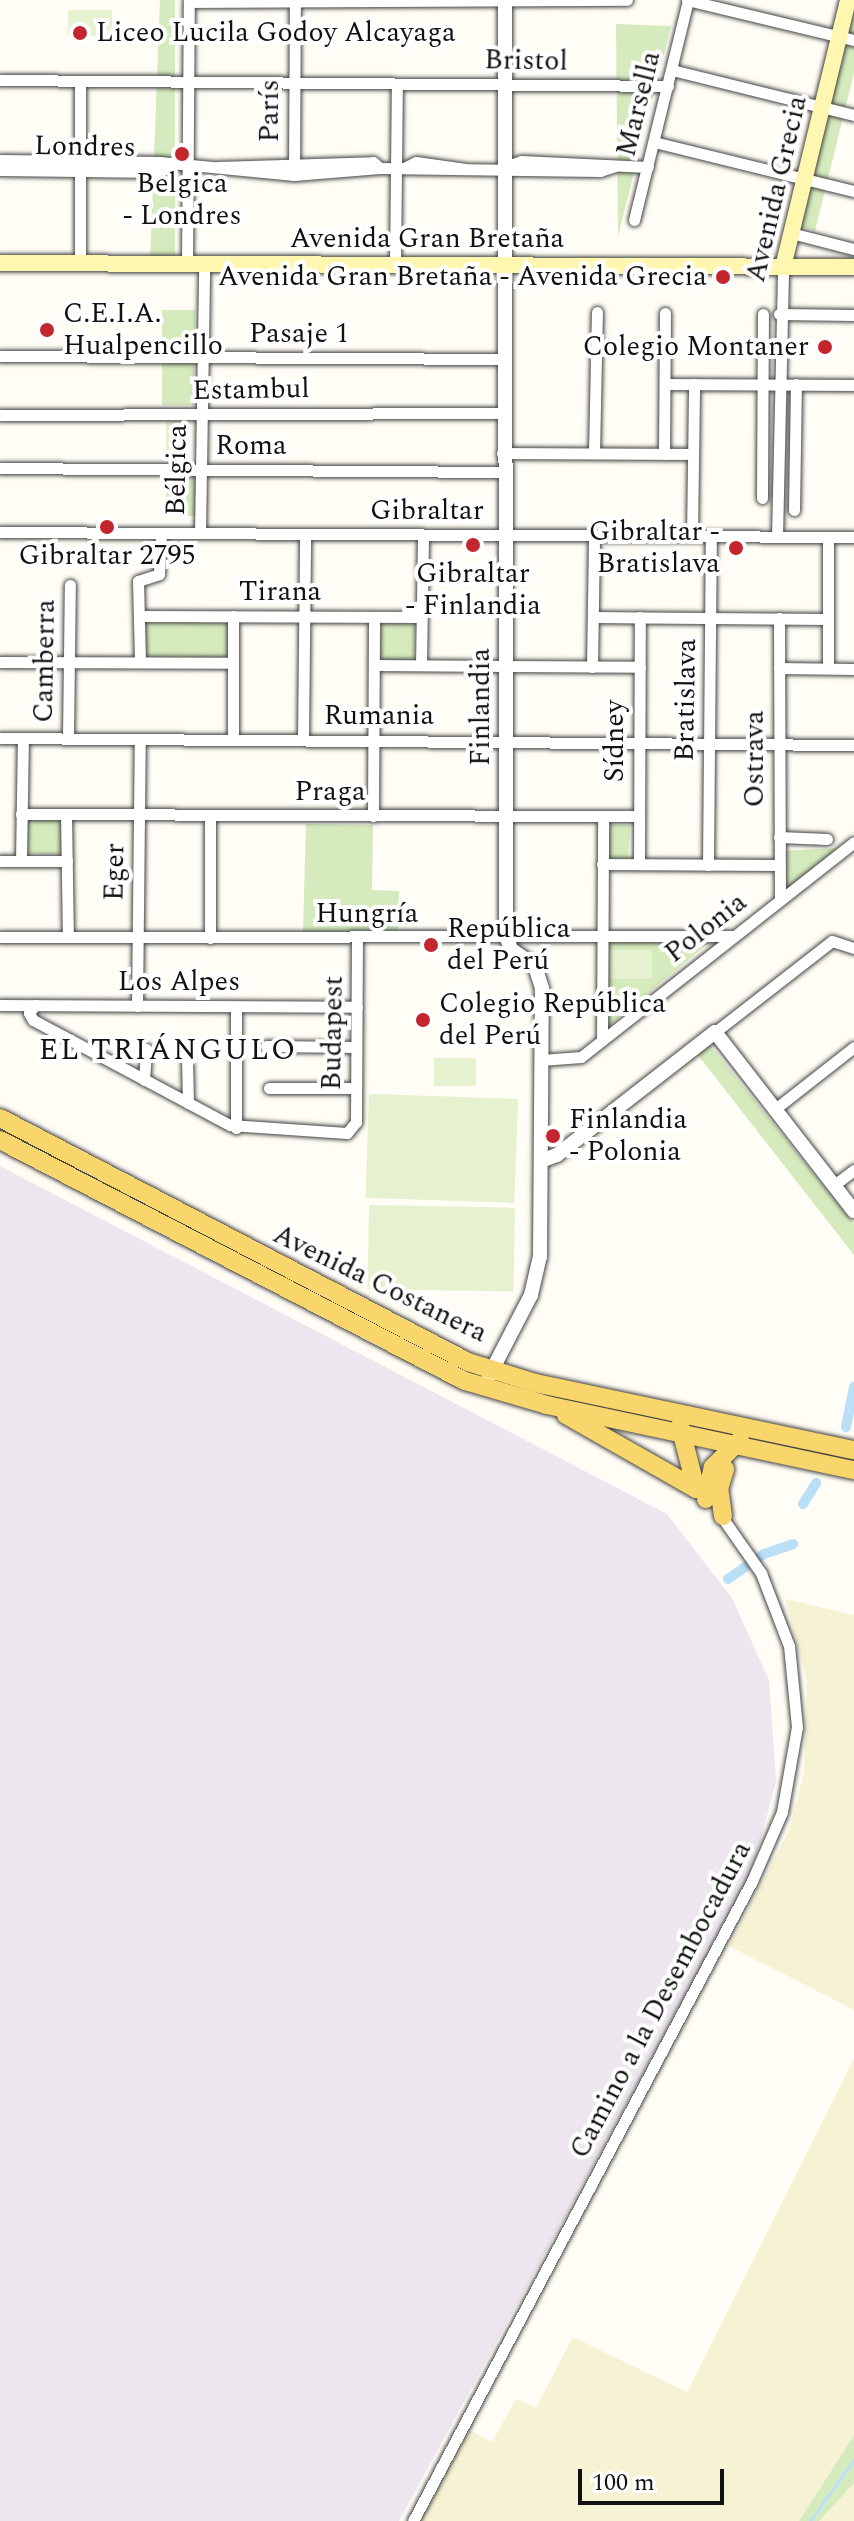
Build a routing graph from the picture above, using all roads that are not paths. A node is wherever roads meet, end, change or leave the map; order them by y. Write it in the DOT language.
graph roads {
  1 [pos="627,0"];
  2 [pos="688,0"];
  3 [pos="848,0"];
  4 [pos="189,1"];
  5 [pos="295,1"];
  6 [pos="505,1"];
  7 [pos="396,2"];
  8 [pos="847,39"];
  9 [pos="672,70"];
  10 [pos="0,80"];
  11 [pos="80,81"];
  12 [pos="188,82"];
  13 [pos="294,83"];
  14 [pos="397,84"];
  15 [pos="504,85"];
  16 [pos="668,86"];
  17 [pos="822,106"];
  18 [pos="854,115"];
  19 [pos="654,142"];
  20 [pos="0,160"];
  21 [pos="80,166"];
  22 [pos="187,166"];
  23 [pos="648,167"];
  24 [pos="400,168"];
  25 [pos="504,168"];
  26 [pos="294,169"];
  27 [pos="0,170"];
  28 [pos="804,178"];
  29 [pos="854,191"];
  30 [pos="634,220"];
  31 [pos="791,233"];
  32 [pos="854,249"];
  33 [pos="0,263"];
  34 [pos="80,263"];
  35 [pos="195,264"];
  36 [pos="395,265"];
  37 [pos="503,265"];
  38 [pos="783,267"];
  39 [pos="854,267"];
  40 [pos="597,312"];
  41 [pos="665,313"];
  42 [pos="763,314"];
  43 [pos="779,314"];
  44 [pos="854,315"];
  45 [pos="763,334"];
  46 [pos="779,334"];
  47 [pos="0,356"];
  48 [pos="203,357"];
  49 [pos="502,359"];
  50 [pos="665,384"];
  51 [pos="694,384"];
  52 [pos="763,384"];
  53 [pos="778,384"];
  54 [pos="796,384"];
  55 [pos="854,385"];
  56 [pos="202,413"];
  57 [pos="502,413"];
  58 [pos="0,415"];
  59 [pos="762,448"];
  60 [pos="778,449"];
  61 [pos="795,449"];
  62 [pos="502,453"];
  63 [pos="594,453"];
  64 [pos="664,454"];
  65 [pos="693,454"];
  66 [pos="0,468"];
  67 [pos="201,469"];
  68 [pos="502,472"];
  69 [pos="762,498"];
  70 [pos="794,510"];
  71 [pos="0,532"];
  72 [pos="161,533"];
  73 [pos="200,533"];
  74 [pos="305,534"];
  75 [pos="423,535"];
  76 [pos="508,535"];
  77 [pos="594,536"];
  78 [pos="692,536"];
  79 [pos="711,537"];
  80 [pos="777,537"];
  81 [pos="828,537"];
  82 [pos="854,537"];
  83 [pos="70,585"];
  84 [pos="139,616"];
  85 [pos="233,616"];
  86 [pos="304,616"];
  87 [pos="374,617"];
  88 [pos="421,617"];
  89 [pos="593,617"];
  90 [pos="640,617"];
  91 [pos="710,618"];
  92 [pos="779,618"];
  93 [pos="828,619"];
  94 [pos="0,662"];
  95 [pos="69,662"];
  96 [pos="140,662"];
  97 [pos="233,663"];
  98 [pos="375,665"];
  99 [pos="421,665"];
  100 [pos="507,666"];
  101 [pos="592,667"];
  102 [pos="640,667"];
  103 [pos="779,668"];
  104 [pos="828,668"];
  105 [pos="854,669"];
  106 [pos="0,738"];
  107 [pos="23,738"];
  108 [pos="68,738"];
  109 [pos="140,739"];
  110 [pos="233,739"];
  111 [pos="303,740"];
  112 [pos="374,740"];
  113 [pos="507,741"];
  114 [pos="639,742"];
  115 [pos="709,743"];
  116 [pos="779,744"];
  117 [pos="854,745"];
  118 [pos="21,814"];
  119 [pos="66,814"];
  120 [pos="139,815"];
  121 [pos="210,815"];
  122 [pos="373,816"];
  123 [pos="603,816"];
  124 [pos="639,816"];
  125 [pos="506,817"];
  126 [pos="779,837"];
  127 [pos="827,839"];
  128 [pos="854,842"];
  129 [pos="0,861"];
  130 [pos="21,861"];
  131 [pos="67,861"];
  132 [pos="602,864"];
  133 [pos="639,864"];
  134 [pos="708,865"];
  135 [pos="779,865"];
  136 [pos="780,900"];
  137 [pos="506,936"];
  138 [pos="601,936"];
  139 [pos="734,936"];
  140 [pos="0,937"];
  141 [pos="68,937"];
  142 [pos="357,937"];
  143 [pos="138,938"];
  144 [pos="210,938"];
  145 [pos="854,948"];
  146 [pos="0,1005"];
  147 [pos="35,1005"];
  148 [pos="137,1006"];
  149 [pos="236,1007"];
  150 [pos="357,1007"];
  151 [pos="715,1032"];
  152 [pos="602,1040"];
  153 [pos="266,1046"];
  154 [pos="356,1047"];
  155 [pos="854,1047"];
  156 [pos="146,1049"];
  157 [pos="187,1057"];
  158 [pos="541,1060"];
  159 [pos="144,1080"];
  160 [pos="269,1088"];
  161 [pos="356,1088"];
  162 [pos="188,1103"];
  163 [pos="775,1109"];
  164 [pos="0,1118"];
  165 [pos="236,1128"];
  166 [pos="0,1140"];
  167 [pos="541,1161"];
  168 [pos="854,1170"];
  169 [pos="834,1185"];
  170 [pos="854,1211"];
  171 [pos="488,1379"];
  172 [pos="547,1405"];
  173 [pos="663,1410"];
  174 [pos="762,1441"];
  175 [pos="686,1442"];
  176 [pos="734,1444"];
  177 [pos="854,1450"];
  178 [pos="655,1464"];
  179 [pos="854,1470"];
  180 [pos="701,1494"];
  181 [pos="723,1516"];
  182 [pos="413,2521"];
  1 -- 6 [label="street"];
  2 -- 8 [label="street"];
  2 -- 9 [label="street, Marsella"];
  3 -- 8 [label="main road, Avenida Grecia"];
  4 -- 5 [label="street"];
  4 -- 12 [label="street, Bélgica"];
  5 -- 7 [label="street"];
  5 -- 13 [label="street, París"];
  6 -- 7 [label="street"];
  6 -- 15 [label="street, Finlandia"];
  8 -- 17 [label="main road, Avenida Grecia"];
  9 -- 16 [label="street, Marsella"];
  9 -- 17 [label="street"];
  10 -- 11 [label="street, Bristol"];
  11 -- 12 [label="street, Bristol"];
  11 -- 21 [label="street"];
  12 -- 13 [label="street, Bristol"];
  12 -- 22 [label="street, Bélgica"];
  13 -- 14 [label="street, Bristol"];
  13 -- 26 [label="street, París"];
  14 -- 15 [label="street, Bristol"];
  14 -- 24 [label="street"];
  15 -- 16 [label="street, Bristol"];
  15 -- 25 [label="street, Finlandia"];
  16 -- 19 [label="street, Marsella"];
  17 -- 18 [label="street"];
  17 -- 28 [label="main road, Avenida Grecia"];
  19 -- 23 [label="street, Marsella"];
  19 -- 28 [label="street"];
  20 -- 21 [label="street, Londres"];
  21 -- 22 [label="street, Londres"];
  21 -- 27 [label="street, Londres"];
  21 -- 34 [label="street"];
  22 -- 26 [label="street, Londres"];
  22 -- 35 [label="street, Bélgica"];
  23 -- 25 [label="street, Londres"];
  23 -- 30 [label="street, Marsella"];
  24 -- 25 [label="street, Londres"];
  24 -- 26 [label="street, Londres"];
  24 -- 36 [label="street"];
  25 -- 37 [label="street, Finlandia"];
  28 -- 29 [label="street"];
  28 -- 31 [label="main road, Avenida Grecia"];
  31 -- 32 [label="street"];
  31 -- 38 [label="main road, Avenida Grecia"];
  33 -- 34 [label="main road, Avenida Gran Bretaña"];
  34 -- 35 [label="main road, Avenida Gran Bretaña"];
  35 -- 36 [label="main road, Avenida Gran Bretaña"];
  35 -- 48 [label="street, Bélgica"];
  36 -- 37 [label="main road, Avenida Gran Bretaña"];
  37 -- 38 [label="main road, Avenida Gran Bretaña"];
  37 -- 49 [label="street, Finlandia"];
  38 -- 39 [label="main road, Avenida Gran Bretaña"];
  38 -- 43 [label="street, Avenida Grecia"];
  40 -- 63 [label="street"];
  41 -- 50 [label="street"];
  42 -- 45 [label="street"];
  43 -- 44 [label="street"];
  43 -- 46 [label="street, Avenida Grecia"];
  45 -- 46 [label="street"];
  45 -- 52 [label="street"];
  46 -- 53 [label="street, Avenida Grecia"];
  47 -- 48 [label="street, Pasaje 1"];
  48 -- 49 [label="street, Pasaje 1"];
  48 -- 56 [label="street, Bélgica"];
  49 -- 57 [label="street, Finlandia"];
  50 -- 51 [label="street"];
  50 -- 64 [label="street"];
  51 -- 52 [label="street"];
  51 -- 65 [label="street"];
  52 -- 53 [label="street"];
  52 -- 59 [label="street"];
  53 -- 54 [label="street"];
  53 -- 60 [label="street, Avenida Grecia"];
  54 -- 55 [label="street"];
  54 -- 61 [label="street"];
  56 -- 57 [label="street, Estambul"];
  56 -- 58 [label="street, Estambul"];
  56 -- 67 [label="street, Bélgica"];
  57 -- 62 [label="street, Finlandia"];
  59 -- 60 [label="street"];
  59 -- 69 [label="street"];
  60 -- 61 [label="street"];
  60 -- 80 [label="street, Avenida Grecia"];
  61 -- 70 [label="street"];
  62 -- 63 [label="street"];
  62 -- 68 [label="street, Finlandia"];
  63 -- 64 [label="street"];
  64 -- 65 [label="street"];
  65 -- 78 [label="street"];
  66 -- 67 [label="street, Roma"];
  67 -- 68 [label="street, Roma"];
  67 -- 73 [label="street, Bélgica"];
  68 -- 76 [label="street, Finlandia"];
  71 -- 72 [label="street, Gibraltar"];
  72 -- 73 [label="street, Gibraltar"];
  72 -- 84 [label="street"];
  73 -- 74 [label="street, Gibraltar"];
  74 -- 75 [label="street, Gibraltar"];
  74 -- 86 [label="street"];
  75 -- 76 [label="street, Gibraltar"];
  75 -- 88 [label="street"];
  76 -- 77 [label="street, Gibraltar"];
  76 -- 100 [label="street, Finlandia"];
  77 -- 78 [label="street, Gibraltar"];
  77 -- 89 [label="street, Sídney"];
  78 -- 79 [label="street, Gibraltar"];
  79 -- 80 [label="street, Gibraltar"];
  79 -- 91 [label="street, Bratislava"];
  80 -- 81 [label="street, Gibraltar"];
  81 -- 82 [label="street, Gibraltar"];
  81 -- 93 [label="street"];
  83 -- 95 [label="street, Camberra"];
  84 -- 85 [label="street, Tirana"];
  84 -- 96 [label="street"];
  85 -- 86 [label="street, Tirana"];
  85 -- 97 [label="street"];
  86 -- 87 [label="street, Tirana"];
  86 -- 111 [label="street"];
  87 -- 88 [label="street, Tirana"];
  87 -- 98 [label="street"];
  88 -- 99 [label="street"];
  89 -- 90 [label="street"];
  89 -- 101 [label="street, Sídney"];
  90 -- 91 [label="street"];
  90 -- 102 [label="street, Sídney"];
  91 -- 92 [label="street"];
  91 -- 115 [label="street, Bratislava"];
  92 -- 93 [label="street"];
  92 -- 103 [label="street, Ostrava"];
  93 -- 104 [label="street"];
  94 -- 95 [label="street"];
  95 -- 96 [label="street"];
  95 -- 108 [label="street, Camberra"];
  96 -- 97 [label="street"];
  97 -- 110 [label="street"];
  98 -- 99 [label="street"];
  98 -- 112 [label="street"];
  99 -- 100 [label="street"];
  100 -- 101 [label="street"];
  100 -- 113 [label="street, Finlandia"];
  101 -- 102 [label="street"];
  102 -- 114 [label="street, Sídney"];
  103 -- 104 [label="street"];
  103 -- 116 [label="street, Ostrava"];
  104 -- 105 [label="street"];
  106 -- 107 [label="street, Rumania"];
  107 -- 108 [label="street, Rumania"];
  107 -- 118 [label="street, Camberra"];
  108 -- 109 [label="street, Rumania"];
  109 -- 110 [label="street, Rumania"];
  109 -- 120 [label="street, Eger"];
  110 -- 111 [label="street, Rumania"];
  111 -- 112 [label="street, Rumania"];
  112 -- 113 [label="street, Rumania"];
  112 -- 122 [label="street"];
  113 -- 114 [label="street, Rumania"];
  113 -- 125 [label="street, Finlandia"];
  114 -- 115 [label="street, Rumania"];
  114 -- 124 [label="street, Sídney"];
  115 -- 116 [label="street, Rumania"];
  115 -- 134 [label="street, Bratislava"];
  116 -- 117 [label="street, Rumania"];
  116 -- 126 [label="street, Ostrava"];
  118 -- 119 [label="street, Praga"];
  118 -- 130 [label="street, Camberra"];
  119 -- 120 [label="street, Praga"];
  119 -- 131 [label="street"];
  120 -- 121 [label="street, Praga"];
  120 -- 143 [label="street, Eger"];
  121 -- 122 [label="street, Praga"];
  121 -- 144 [label="street"];
  122 -- 125 [label="street, Praga"];
  123 -- 124 [label="street, Praga"];
  123 -- 125 [label="street, Praga"];
  123 -- 132 [label="street, Sídney"];
  124 -- 133 [label="street, Sídney"];
  125 -- 137 [label="street, Finlandia"];
  126 -- 127 [label="street"];
  126 -- 135 [label="street, Ostrava"];
  128 -- 136 [label="street, Polonia"];
  129 -- 130 [label="street"];
  130 -- 131 [label="street"];
  131 -- 141 [label="street"];
  132 -- 133 [label="street"];
  132 -- 138 [label="street, Sídney"];
  133 -- 134 [label="street"];
  134 -- 135 [label="street"];
  135 -- 136 [label="street, Ostrava"];
  136 -- 139 [label="street, Polonia"];
  137 -- 138 [label="street, Hungría"];
  137 -- 142 [label="street, Hungría"];
  137 -- 158 [label="street"];
  138 -- 139 [label="street, Hungría"];
  138 -- 152 [label="street, Sídney"];
  139 -- 152 [label="street, Polonia"];
  140 -- 141 [label="street, Hungría"];
  141 -- 143 [label="street, Hungría"];
  142 -- 144 [label="street, Hungría"];
  142 -- 150 [label="street, Budapest"];
  143 -- 144 [label="street, Hungría"];
  143 -- 148 [label="street, Eger"];
  145 -- 151 [label="street"];
  146 -- 147 [label="street, Los Alpes"];
  147 -- 148 [label="street, Los Alpes"];
  147 -- 159 [label="street"];
  148 -- 149 [label="street, Los Alpes"];
  149 -- 150 [label="street, Los Alpes"];
  149 -- 165 [label="street"];
  150 -- 154 [label="street, Budapest"];
  151 -- 163 [label="street"];
  151 -- 167 [label="street"];
  152 -- 158 [label="street, Polonia"];
  153 -- 154 [label="street"];
  154 -- 161 [label="street, Budapest"];
  155 -- 163 [label="street"];
  156 -- 159 [label="street"];
  157 -- 162 [label="street"];
  158 -- 167 [label="street"];
  159 -- 162 [label="street"];
  160 -- 161 [label="street"];
  161 -- 165 [label="street, Budapest"];
  162 -- 165 [label="street"];
  163 -- 169 [label="street"];
  164 -- 171 [label="main road, Avenida Costanera"];
  166 -- 171 [label="main road, Avenida Costanera"];
  167 -- 171 [label="street"];
  168 -- 169 [label="street"];
  169 -- 170 [label="street"];
  171 -- 172 [label="main road, Avenida Costanera"];
  171 -- 173 [label="main road, Avenida Costanera"];
  172 -- 175 [label="main road, Avenida Costanera"];
  172 -- 178 [label="main road"];
  173 -- 174 [label="main road, Avenida Costanera"];
  173 -- 175 [label="main road"];
  174 -- 176 [label="main road, Avenida Costanera"];
  174 -- 177 [label="main road, Avenida Costanera"];
  174 -- 179 [label="main road, Avenida Costanera"];
  174 -- 181 [label="main road"];
  175 -- 176 [label="main road, Avenida Costanera"];
  175 -- 178 [label="main road"];
  175 -- 180 [label="main road"];
  176 -- 180 [label="main road"];
  178 -- 180 [label="main road"];
  180 -- 181 [label="street, Camino a la Desembocadura"];
  181 -- 182 [label="street, Camino a la Desembocadura"];
}
